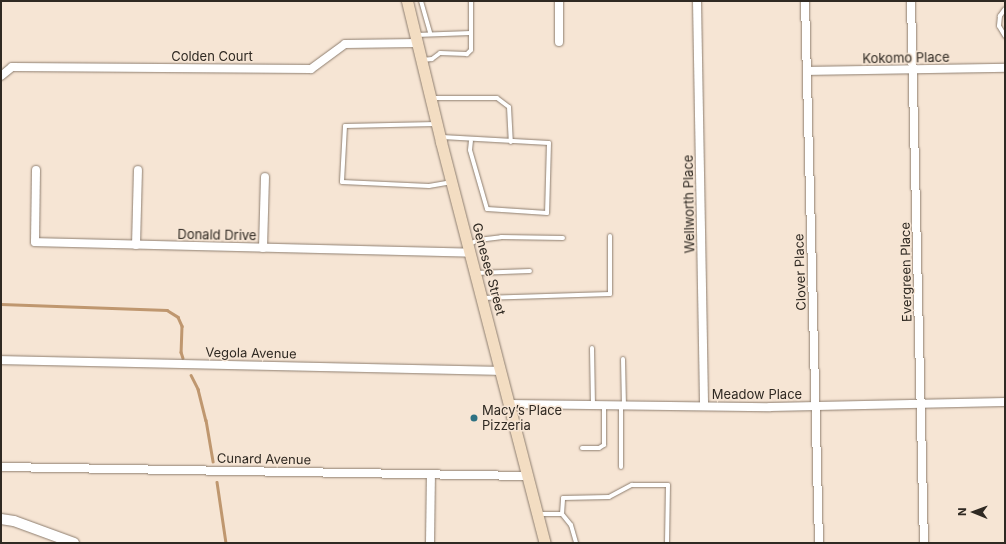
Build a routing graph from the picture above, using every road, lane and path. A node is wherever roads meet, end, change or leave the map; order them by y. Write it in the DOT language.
graph roads {
  1 [pos="407,1"];
  2 [pos="421,1"];
  3 [pos="471,1"];
  4 [pos="559,1"];
  5 [pos="697,1"];
  6 [pos="805,1"];
  7 [pos="911,1"];
  8 [pos="1005,9"];
  9 [pos="430,33"];
  10 [pos="471,33"];
  11 [pos="1005,36"];
  12 [pos="417,39"];
  13 [pos="559,42"];
  14 [pos="422,60"];
  15 [pos="1005,68"];
  16 [pos="913,70"];
  17 [pos="807,71"];
  18 [pos="1,76"];
  19 [pos="430,98"];
  20 [pos="436,124"];
  21 [pos="440,137"];
  22 [pos="471,141"];
  23 [pos="511,142"];
  24 [pos="36,170"];
  25 [pos="138,170"];
  26 [pos="265,177"];
  27 [pos="451,182"];
  28 [pos="610,236"];
  29 [pos="563,238"];
  30 [pos="136,246"];
  31 [pos="264,248"];
  32 [pos="469,249"];
  33 [pos="530,271"];
  34 [pos="476,273"];
  35 [pos="482,298"];
  36 [pos="592,348"];
  37 [pos="623,359"];
  38 [pos="1,360"];
  39 [pos="501,371"];
  40 [pos="1005,402"];
  41 [pos="509,404"];
  42 [pos="921,404"];
  43 [pos="593,405"];
  44 [pos="604,405"];
  45 [pos="623,405"];
  46 [pos="704,406"];
  47 [pos="815,406"];
  48 [pos="582,448"];
  49 [pos="1,467"];
  50 [pos="621,467"];
  51 [pos="431,475"];
  52 [pos="526,476"];
  53 [pos="537,514"];
  54 [pos="562,514"];
  55 [pos="1,520"];
  56 [pos="74,543"];
  57 [pos="430,543"];
  58 [pos="545,543"];
  59 [pos="576,543"];
  60 [pos="667,543"];
  61 [pos="819,543"];
  62 [pos="924,543"];
  1 -- 12 [label="main road, Genesee Street"];
  2 -- 9 [label="lane"];
  3 -- 10 [label="lane"];
  4 -- 13 [label="street"];
  5 -- 46 [label="street, Wellworth Place"];
  6 -- 17 [label="street, Clover Place"];
  7 -- 16 [label="street, Evergreen Place"];
  8 -- 11 [label="lane"];
  9 -- 10 [label="lane"];
  9 -- 12 [label="lane"];
  10 -- 14 [label="lane"];
  12 -- 14 [label="main road, Genesee Street"];
  12 -- 18 [label="street, Colden Court"];
  14 -- 19 [label="main road, Genesee Street"];
  15 -- 16 [label="street, Kokomo Place"];
  16 -- 17 [label="street, Kokomo Place"];
  16 -- 42 [label="street, Evergreen Place"];
  17 -- 47 [label="street, Clover Place"];
  19 -- 20 [label="main road, Genesee Street"];
  19 -- 23 [label="lane"];
  20 -- 21 [label="main road, Genesee Street"];
  20 -- 27 [label="lane"];
  21 -- 22 [label="lane"];
  21 -- 27 [label="main road, Genesee Street"];
  22 -- 23 [label="lane"];
  22 -- 23 [label="lane"];
  24 -- 30 [label="street, Donald Drive"];
  25 -- 30 [label="street"];
  26 -- 31 [label="street"];
  27 -- 32 [label="main road, Genesee Street"];
  28 -- 35 [label="lane"];
  29 -- 32 [label="lane"];
  30 -- 31 [label="street, Donald Drive"];
  31 -- 32 [label="street, Donald Drive"];
  32 -- 34 [label="main road, Genesee Street"];
  33 -- 34 [label="lane"];
  34 -- 35 [label="main road, Genesee Street"];
  35 -- 39 [label="main road, Genesee Street"];
  36 -- 43 [label="lane"];
  37 -- 45 [label="lane"];
  38 -- 39 [label="street, Vegola Avenue"];
  39 -- 41 [label="main road, Genesee Street"];
  40 -- 42 [label="street, Meadow Place"];
  41 -- 43 [label="street, Meadow Place"];
  41 -- 52 [label="main road, Genesee Street"];
  42 -- 47 [label="street, Meadow Place"];
  42 -- 62 [label="street, Evergreen Place"];
  43 -- 44 [label="street, Meadow Place"];
  44 -- 45 [label="street, Meadow Place"];
  44 -- 48 [label="lane"];
  45 -- 46 [label="street, Meadow Place"];
  45 -- 50 [label="lane"];
  46 -- 47 [label="street, Meadow Place"];
  47 -- 61 [label="street, Clover Place"];
  49 -- 51 [label="street, Cunard Avenue"];
  51 -- 52 [label="street, Cunard Avenue"];
  51 -- 57 [label="street"];
  52 -- 53 [label="main road, Genesee Street"];
  53 -- 54 [label="lane"];
  53 -- 58 [label="main road, Genesee Street"];
  54 -- 59 [label="lane"];
  54 -- 60 [label="lane"];
  55 -- 56 [label="street"];
}
